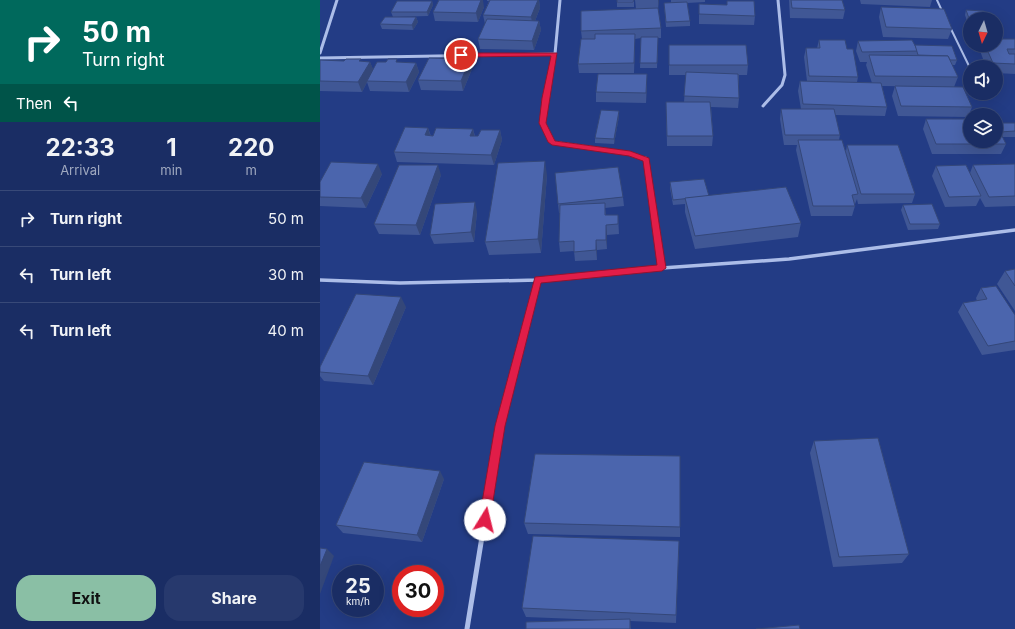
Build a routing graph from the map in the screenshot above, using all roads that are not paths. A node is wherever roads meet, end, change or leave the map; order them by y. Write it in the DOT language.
graph roads {
  1 [pos="337,0"];
  2 [pos="560,0"];
  3 [pos="778,0"];
  4 [pos="937,0"];
  5 [pos="944,14"];
  6 [pos="947,20"];
  7 [pos="320,53"];
  8 [pos="555,54"];
  9 [pos="320,58"];
  10 [pos="966,60"];
  11 [pos="763,106"];
  12 [pos="1015,230"];
  13 [pos="662,268"];
  14 [pos="320,280"];
  15 [pos="538,280"];
  16 [pos="467,629"];
  1 -- 7 [label="street"];
  2 -- 8 [label="street"];
  3 -- 11 [label="street"];
  4 -- 5 [label="lane"];
  6 -- 10 [label="lane"];
  8 -- 9 [label="street"];
  8 -- 13 [label="street"];
  12 -- 13 [label="street"];
  13 -- 15 [label="street"];
  14 -- 15 [label="street"];
  15 -- 16 [label="street"];
}
